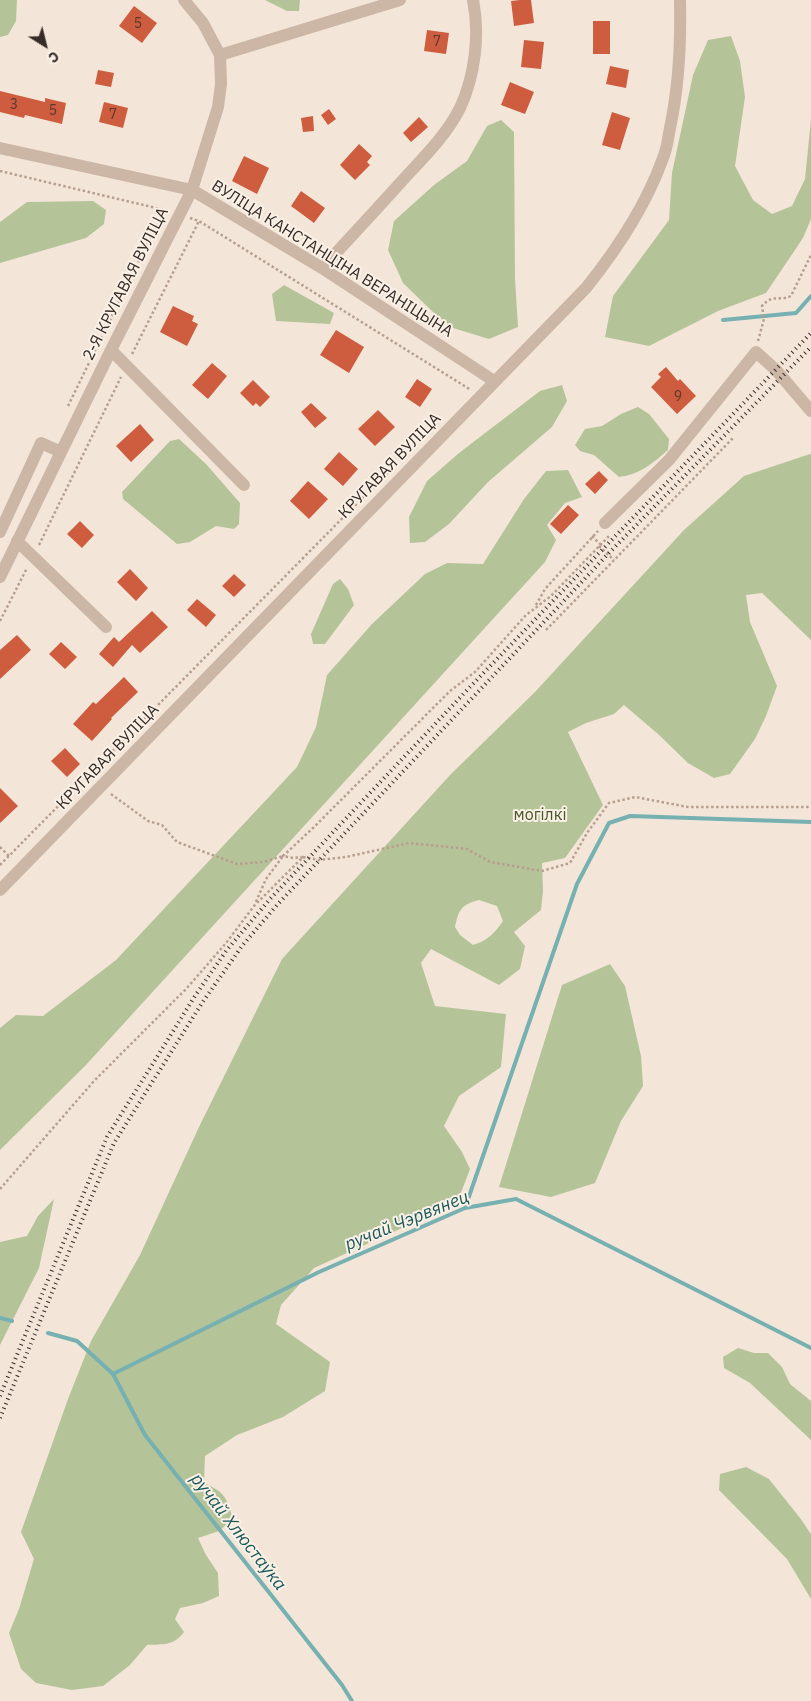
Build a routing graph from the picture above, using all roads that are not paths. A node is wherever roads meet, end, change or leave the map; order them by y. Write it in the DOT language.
graph roads {
  1 [pos="184,0"];
  2 [pos="400,0"];
  3 [pos="473,0"];
  4 [pos="680,0"];
  5 [pos="220,55"];
  6 [pos="0,148"];
  7 [pos="192,190"];
  8 [pos="322,268"];
  9 [pos="111,350"];
  10 [pos="494,381"];
  11 [pos="811,411"];
  12 [pos="61,452"];
  13 [pos="244,485"];
  14 [pos="605,523"];
  15 [pos="0,532"];
  16 [pos="17,541"];
  17 [pos="0,577"];
  18 [pos="106,627"];
  19 [pos="3,882"];
  1 -- 5 [label="street, 2-Я КРУГАВАЯ ВУЛІЦА"];
  2 -- 5 [label="street"];
  3 -- 8 [label="street"];
  4 -- 10 [label="street, КРУГАВАЯ ВУЛІЦА"];
  5 -- 7 [label="street, 2-Я КРУГАВАЯ ВУЛІЦА"];
  6 -- 7 [label="street, ВУЛІЦА КАНСТАНЦІНА ВЕРАНІЦЫНА"];
  7 -- 8 [label="street, ВУЛІЦА КАНСТАНЦІНА ВЕРАНІЦЫНА"];
  7 -- 9 [label="street, 2-Я КРУГАВАЯ ВУЛІЦА"];
  8 -- 10 [label="street, ВУЛІЦА КАНСТАНЦІНА ВЕРАНІЦЫНА"];
  9 -- 12 [label="street, 2-Я КРУГАВАЯ ВУЛІЦА"];
  9 -- 13 [label="street"];
  10 -- 19 [label="street, КРУГАВАЯ ВУЛІЦА"];
  11 -- 14 [label="street"];
  12 -- 15 [label="street"];
  12 -- 16 [label="street, 2-Я КРУГАВАЯ ВУЛІЦА"];
  16 -- 17 [label="street, 2-Я КРУГАВАЯ ВУЛІЦА"];
  16 -- 18 [label="street"];
}
